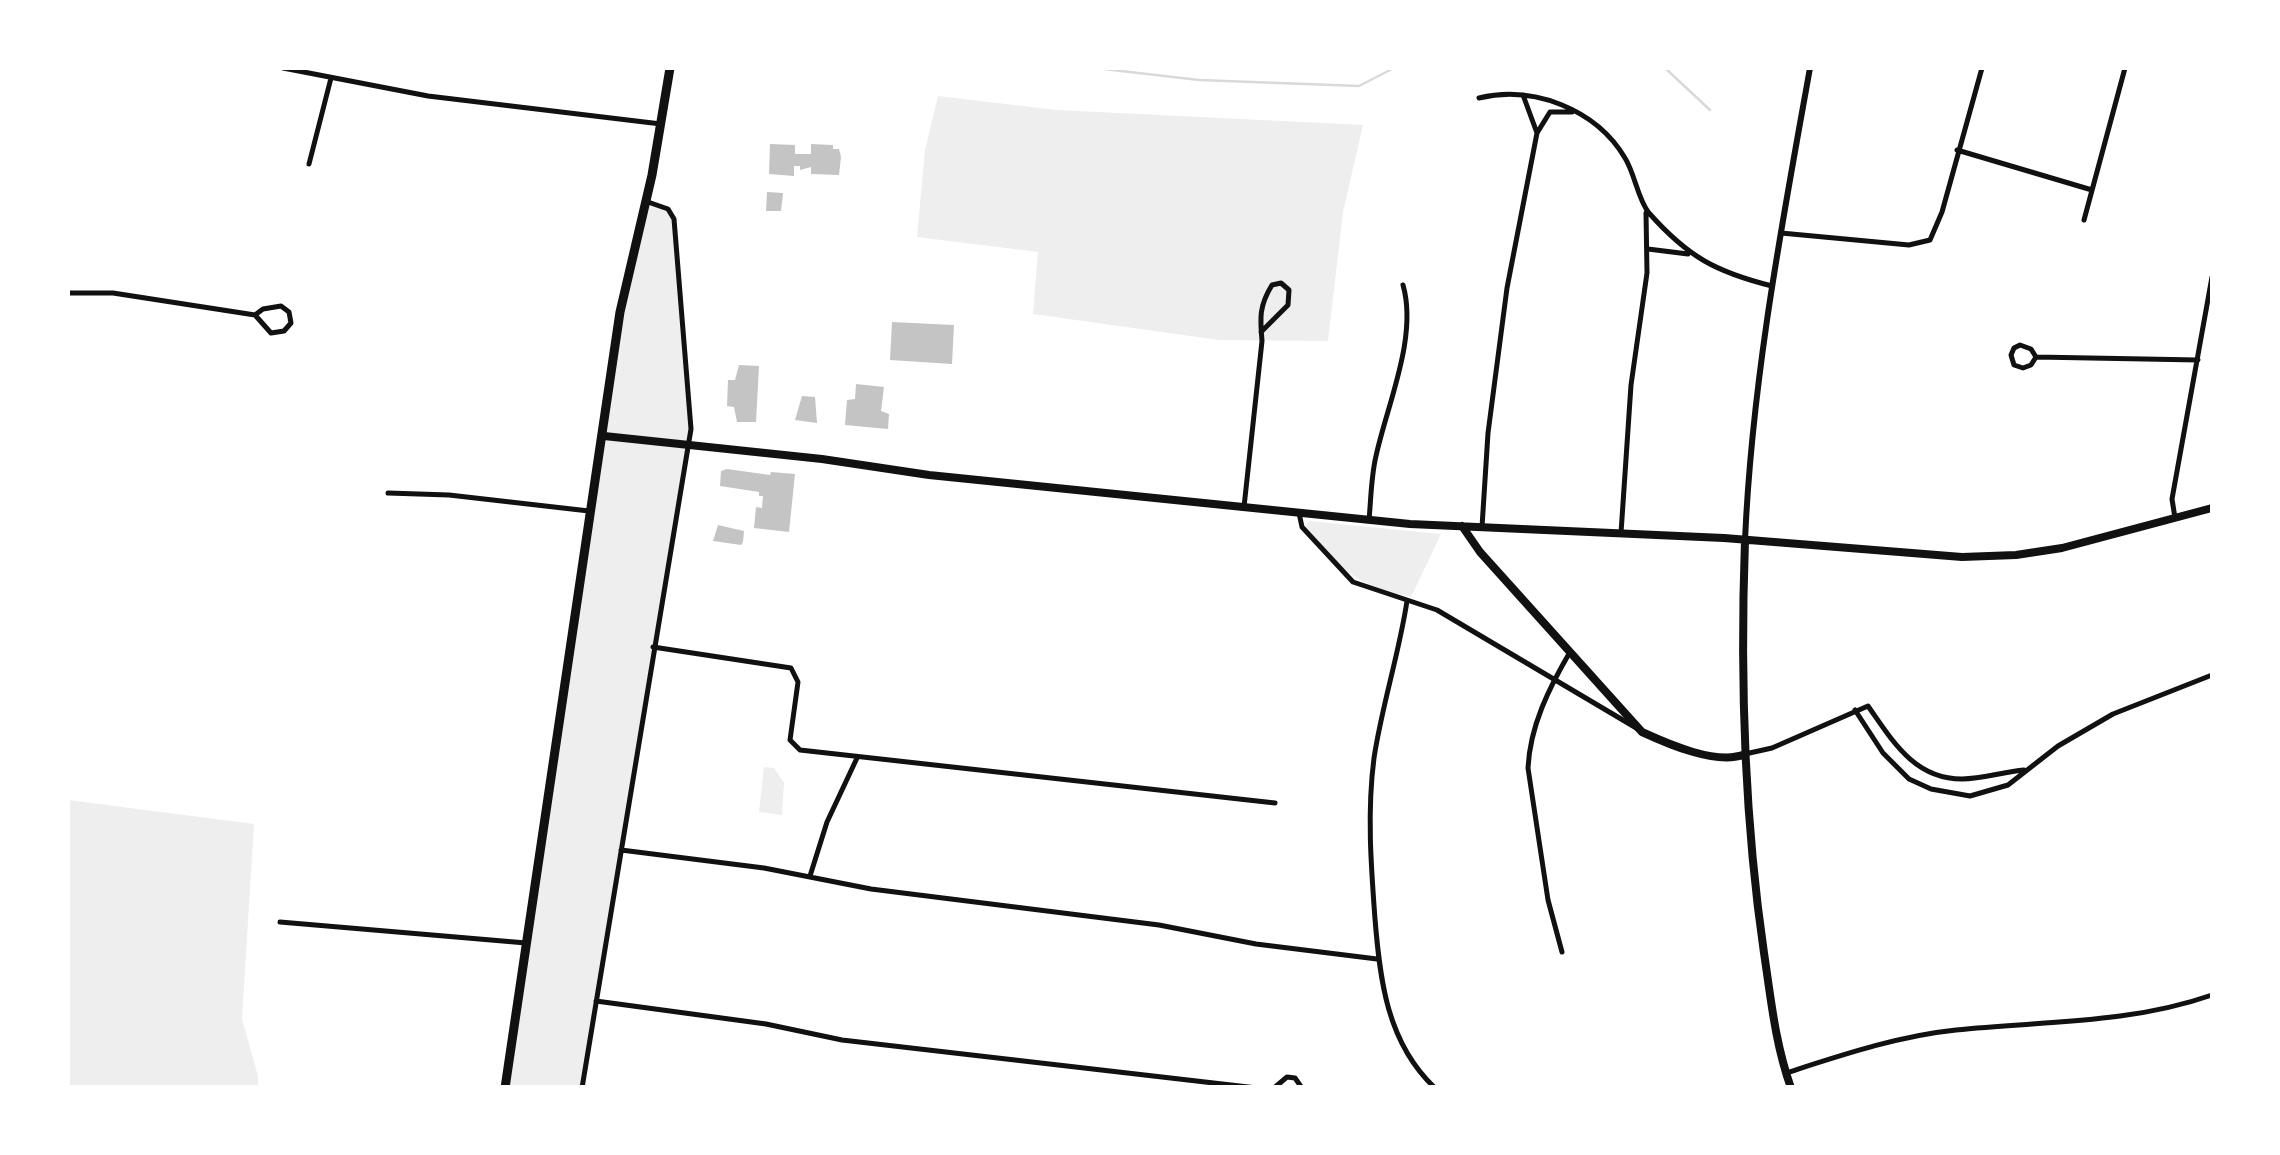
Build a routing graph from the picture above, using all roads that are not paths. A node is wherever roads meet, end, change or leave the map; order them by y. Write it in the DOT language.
graph roads {
  1 [pos="283,68"];
  2 [pos="670,68"];
  3 [pos="1810,68"];
  4 [pos="1982,68"];
  5 [pos="2126,68"];
  6 [pos="332,78"];
  7 [pos="1522,95"];
  8 [pos="1479,98"];
  9 [pos="1580,114"];
  10 [pos="661,124"];
  11 [pos="1538,133"];
  12 [pos="1957,150"];
  13 [pos="309,164"];
  14 [pos="2092,190"];
  15 [pos="645,200"];
  16 [pos="1646,210"];
  17 [pos="2084,220"];
  18 [pos="1781,233"];
  19 [pos="1648,249"];
  20 [pos="1688,254"];
  21 [pos="2212,277"];
  22 [pos="1403,285"];
  23 [pos="1772,286"];
  24 [pos="68,293"];
  25 [pos="255,315"];
  26 [pos="1262,332"];
  27 [pos="2036,357"];
  28 [pos="2198,360"];
  29 [pos="604,436"];
  30 [pos="688,444"];
  31 [pos="388,492"];
  32 [pos="1244,507"];
  33 [pos="2212,508"];
  34 [pos="593,512"];
  35 [pos="1300,513"];
  36 [pos="2176,518"];
  37 [pos="1369,520"];
  38 [pos="1462,526"];
  39 [pos="1482,527"];
  40 [pos="1621,533"];
  41 [pos="1745,540"];
  42 [pos="1407,600"];
  43 [pos="654,647"];
  44 [pos="1570,651"];
  45 [pos="2212,676"];
  46 [pos="1554,680"];
  47 [pos="1855,710"];
  48 [pos="1642,732"];
  49 [pos="1745,754"];
  50 [pos="858,757"];
  51 [pos="2024,770"];
  52 [pos="1275,803"];
  53 [pos="621,850"];
  54 [pos="810,876"];
  55 [pos="280,922"];
  56 [pos="527,943"];
  57 [pos="1562,952"];
  58 [pos="1377,959"];
  59 [pos="2212,995"];
  60 [pos="596,1001"];
  61 [pos="1786,1073"];
  62 [pos="505,1088"];
  63 [pos="582,1088"];
  64 [pos="1257,1088"];
  65 [pos="1274,1088"];
  66 [pos="1302,1088"];
  67 [pos="1435,1088"];
  68 [pos="1792,1088"];
  1 -- 6 [label="street"];
  2 -- 10 [label="main road"];
  3 -- 18 [label="street"];
  4 -- 12 [label="street"];
  5 -- 14 [label="street"];
  6 -- 10 [label="street"];
  6 -- 13 [label="street"];
  7 -- 8 [label="street"];
  7 -- 9 [label="street"];
  7 -- 11 [label="street"];
  9 -- 11 [label="street"];
  9 -- 16 [label="street"];
  10 -- 15 [label="main road"];
  11 -- 39 [label="street"];
  12 -- 14 [label="street"];
  12 -- 18 [label="street"];
  14 -- 17 [label="street"];
  15 -- 29 [label="main road"];
  15 -- 30 [label="street"];
  16 -- 19 [label="street"];
  16 -- 20 [label="street"];
  18 -- 23 [label="street"];
  19 -- 20 [label="street"];
  19 -- 40 [label="street"];
  20 -- 23 [label="street"];
  21 -- 28 [label="street"];
  22 -- 37 [label="street"];
  23 -- 41 [label="street"];
  24 -- 25 [label="street"];
  25 -- 25 [label="street"];
  26 -- 26 [label="street"];
  26 -- 32 [label="street"];
  27 -- 27 [label="street"];
  27 -- 28 [label="street"];
  28 -- 36 [label="street"];
  29 -- 30 [label="main road"];
  29 -- 34 [label="main road"];
  30 -- 32 [label="main road"];
  30 -- 43 [label="street"];
  31 -- 34 [label="street"];
  32 -- 35 [label="main road"];
  33 -- 36 [label="main road"];
  34 -- 56 [label="main road"];
  35 -- 37 [label="main road"];
  35 -- 42 [label="street"];
  36 -- 41 [label="main road"];
  37 -- 38 [label="main road"];
  38 -- 39 [label="main road"];
  38 -- 44 [label="main road"];
  39 -- 40 [label="main road"];
  40 -- 41 [label="main road"];
  41 -- 49 [label="main road"];
  42 -- 46 [label="street"];
  42 -- 58 [label="street"];
  43 -- 50 [label="street"];
  43 -- 53 [label="street"];
  44 -- 46 [label="street"];
  44 -- 48 [label="main road"];
  45 -- 51 [label="street"];
  46 -- 48 [label="street"];
  46 -- 57 [label="street"];
  47 -- 49 [label="street"];
  47 -- 51 [label="street"];
  47 -- 51 [label="street"];
  48 -- 49 [label="main road"];
  49 -- 61 [label="main road"];
  50 -- 52 [label="street"];
  50 -- 54 [label="street"];
  53 -- 54 [label="street"];
  53 -- 60 [label="street"];
  54 -- 58 [label="street"];
  55 -- 56 [label="street"];
  56 -- 62 [label="main road"];
  58 -- 67 [label="street"];
  59 -- 61 [label="street"];
  60 -- 63 [label="street"];
  60 -- 64 [label="street"];
  61 -- 68 [label="main road"];
  65 -- 66 [label="street"];
}
